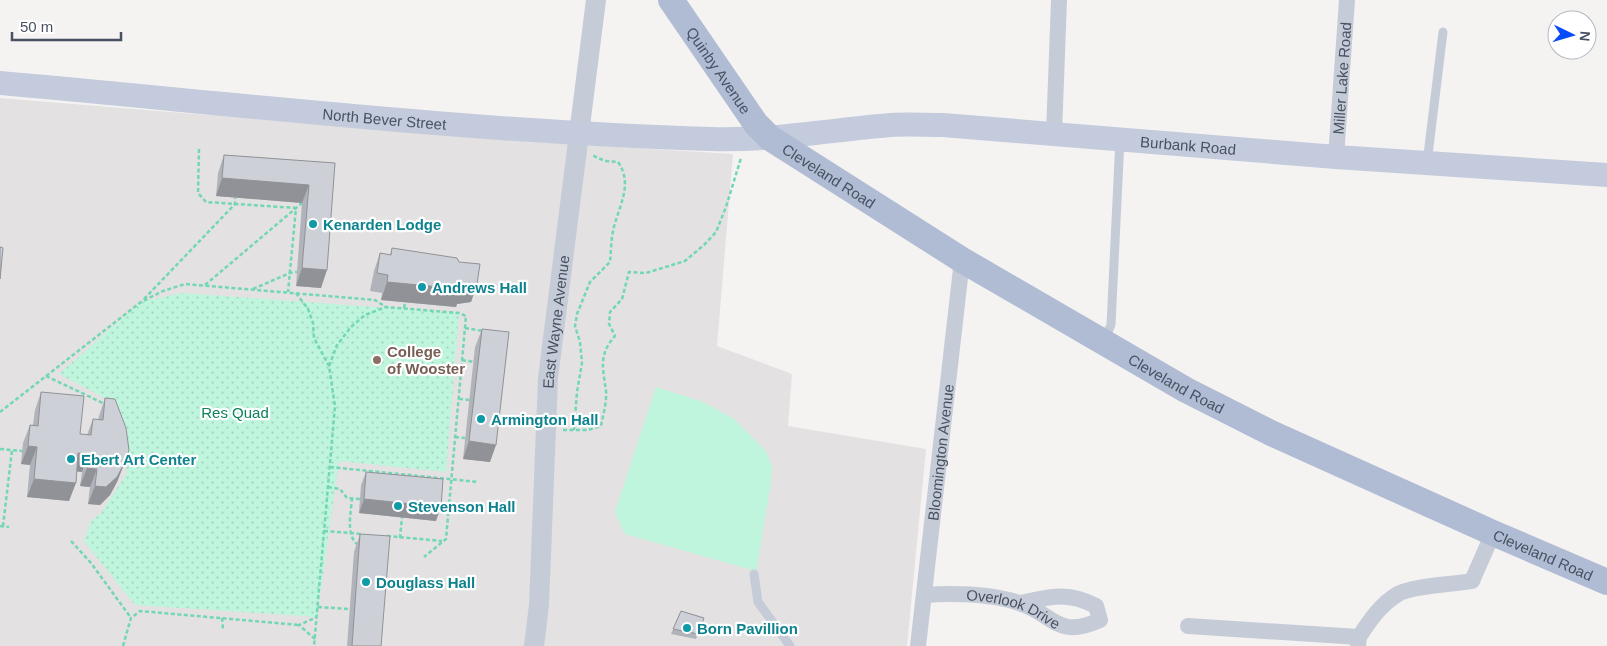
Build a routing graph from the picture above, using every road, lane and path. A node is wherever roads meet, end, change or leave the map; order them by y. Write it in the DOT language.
graph roads {
  1 [pos="596,0"];
  2 [pos="671,0"];
  3 [pos="1059,0"];
  4 [pos="1347,0"];
  5 [pos="1443,32"];
  6 [pos="0,83"];
  7 [pos="1054,134"];
  8 [pos="770,138"];
  9 [pos="1120,139"];
  10 [pos="582,143"];
  11 [pos="199,149"];
  12 [pos="742,157"];
  13 [pos="1336,157"];
  14 [pos="1427,163"];
  15 [pos="1607,175"];
  16 [pos="235,198"];
  17 [pos="302,203"];
  18 [pos="235,204"];
  19 [pos="296,208"];
  20 [pos="292,245"];
  21 [pos="299,245"];
  22 [pos="962,260"];
  23 [pos="297,272"];
  24 [pos="290,273"];
  25 [pos="205,285"];
  26 [pos="252,289"];
  27 [pos="288,292"];
  28 [pos="296,293"];
  29 [pos="141,302"];
  30 [pos="405,302"];
  31 [pos="386,307"];
  32 [pos="404,308"];
  33 [pos="465,328"];
  34 [pos="490,332"];
  35 [pos="1103,342"];
  36 [pos="462,360"];
  37 [pos="474,362"];
  38 [pos="329,366"];
  39 [pos="46,376"];
  40 [pos="459,399"];
  41 [pos="470,400"];
  42 [pos="108,408"];
  43 [pos="0,412"];
  44 [pos="546,429"];
  45 [pos="574,430"];
  46 [pos="455,437"];
  47 [pos="465,438"];
  48 [pos="0,449"];
  49 [pos="12,450"];
  50 [pos="23,451"];
  51 [pos="330,467"];
  52 [pos="452,479"];
  53 [pos="478,482"];
  54 [pos="328,487"];
  55 [pos="352,498"];
  56 [pos="360,499"];
  57 [pos="402,517"];
  58 [pos="2,526"];
  59 [pos="10,527"];
  60 [pos="324,531"];
  61 [pos="350,533"];
  62 [pos="1493,533"];
  63 [pos="367,535"];
  64 [pos="383,536"];
  65 [pos="400,538"];
  66 [pos="71,541"];
  67 [pos="443,542"];
  68 [pos="364,546"];
  69 [pos="424,557"];
  70 [pos="754,574"];
  71 [pos="1607,582"];
  72 [pos="924,595"];
  73 [pos="1020,603"];
  74 [pos="318,607"];
  75 [pos="349,610"];
  76 [pos="317,617"];
  77 [pos="131,618"];
  78 [pos="222,618"];
  79 [pos="299,625"];
  80 [pos="1188,626"];
  81 [pos="222,629"];
  82 [pos="315,639"];
  83 [pos="1359,641"];
  84 [pos="123,646"];
  85 [pos="314,646"];
  86 [pos="534,646"];
  87 [pos="790,646"];
  88 [pos="918,646"];
  1 -- 10 [label="street, East Wayne Avenue"];
  2 -- 8 [label="main road, Quinby Avenue"];
  3 -- 7 [label="street"];
  4 -- 13 [label="street, Miller Lake Road"];
  5 -- 14 [label="lane"];
  6 -- 10 [label="main road, North Bever Street"];
  7 -- 8 [label="main road, Burbank Road"];
  7 -- 9 [label="main road, Burbank Road"];
  8 -- 10 [label="main road, North Bever Street"];
  8 -- 22 [label="main road, Cleveland Road"];
  9 -- 13 [label="main road, Burbank Road"];
  9 -- 35 [label="lane"];
  10 -- 44 [label="street, East Wayne Avenue"];
  10 -- 45 [label="path"];
  11 -- 18 [label="path"];
  12 -- 45 [label="path"];
  13 -- 14 [label="main road, Burbank Road"];
  14 -- 15 [label="main road, Burbank Road"];
  16 -- 18 [label="path"];
  17 -- 19 [label="path"];
  18 -- 19 [label="path"];
  18 -- 29 [label="path"];
  19 -- 20 [label="path"];
  19 -- 25 [label="path"];
  20 -- 21 [label="path"];
  20 -- 24 [label="path"];
  22 -- 35 [label="main road, Cleveland Road"];
  22 -- 72 [label="street, Bloomington Avenue"];
  23 -- 24 [label="path"];
  24 -- 26 [label="path"];
  24 -- 27 [label="path"];
  25 -- 26 [label="path"];
  25 -- 29 [label="path"];
  26 -- 27 [label="path"];
  27 -- 28 [label="path"];
  28 -- 31 [label="path"];
  28 -- 38 [label="path"];
  29 -- 39 [label="path"];
  30 -- 32 [label="path"];
  31 -- 32 [label="path"];
  31 -- 38 [label="path"];
  32 -- 33 [label="path"];
  33 -- 34 [label="path"];
  33 -- 36 [label="path"];
  35 -- 62 [label="main road, Cleveland Road"];
  36 -- 37 [label="path"];
  36 -- 40 [label="path"];
  38 -- 51 [label="path"];
  39 -- 42 [label="path"];
  39 -- 43 [label="path"];
  40 -- 41 [label="path"];
  40 -- 46 [label="path"];
  44 -- 45 [label="path"];
  44 -- 86 [label="street, East Wayne Avenue"];
  46 -- 47 [label="path"];
  46 -- 52 [label="path"];
  48 -- 49 [label="path"];
  49 -- 50 [label="path"];
  49 -- 58 [label="path"];
  51 -- 52 [label="path"];
  51 -- 54 [label="path"];
  52 -- 53 [label="path"];
  52 -- 67 [label="path"];
  54 -- 55 [label="path"];
  54 -- 60 [label="path"];
  55 -- 56 [label="path"];
  55 -- 61 [label="path"];
  57 -- 65 [label="path"];
  58 -- 59 [label="path"];
  60 -- 61 [label="path"];
  60 -- 74 [label="path"];
  61 -- 63 [label="path"];
  61 -- 68 [label="path"];
  62 -- 71 [label="main road, Cleveland Road"];
  62 -- 83 [label="street"];
  64 -- 65 [label="path"];
  65 -- 67 [label="path"];
  66 -- 77 [label="path"];
  67 -- 69 [label="path"];
  70 -- 87 [label="lane"];
  72 -- 73 [label="street, Overlook Drive"];
  72 -- 88 [label="street, Bloomington Avenue"];
  73 -- 73 [label="street, Overlook Drive"];
  74 -- 75 [label="path"];
  74 -- 76 [label="path"];
  76 -- 79 [label="path"];
  76 -- 82 [label="path"];
  77 -- 78 [label="path"];
  77 -- 84 [label="path"];
  78 -- 79 [label="path"];
  78 -- 81 [label="path"];
  79 -- 82 [label="path"];
  80 -- 83 [label="street"];
  82 -- 85 [label="path"];
}
